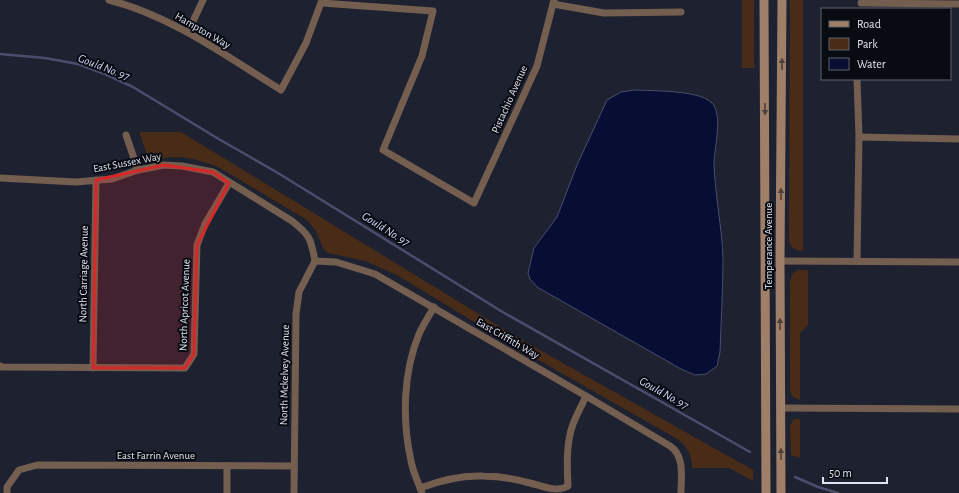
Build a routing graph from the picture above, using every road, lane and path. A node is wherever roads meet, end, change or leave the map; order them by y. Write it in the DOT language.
graph roads {
  1 [pos="109,0"];
  2 [pos="203,0"];
  3 [pos="764,0"];
  4 [pos="782,0"];
  5 [pos="322,1"];
  6 [pos="553,2"];
  7 [pos="861,4"];
  8 [pos="959,4"];
  9 [pos="680,12"];
  10 [pos="188,32"];
  11 [pos="857,80"];
  12 [pos="126,135"];
  13 [pos="859,137"];
  14 [pos="959,139"];
  15 [pos="138,170"];
  16 [pos="0,178"];
  17 [pos="96,180"];
  18 [pos="229,183"];
  19 [pos="315,261"];
  20 [pos="780,262"];
  21 [pos="857,262"];
  22 [pos="959,262"];
  23 [pos="434,307"];
  24 [pos="765,320"];
  25 [pos="0,366"];
  26 [pos="93,368"];
  27 [pos="586,396"];
  28 [pos="780,408"];
  29 [pos="959,408"];
  30 [pos="227,466"];
  31 [pos="294,466"];
  32 [pos="421,490"];
  33 [pos="7,493"];
  34 [pos="227,493"];
  35 [pos="294,493"];
  36 [pos="681,493"];
  37 [pos="766,493"];
  38 [pos="781,493"];
  1 -- 10 [label="street, Hampton Way"];
  2 -- 10 [label="street"];
  3 -- 24 [label="main road, Temperance Avenue, one-way"];
  20 -- 4 [label="main road, Temperance Avenue, one-way"];
  5 -- 6 [label="street, Pistachio Avenue"];
  5 -- 10 [label="street, Hampton Way"];
  6 -- 9 [label="street"];
  7 -- 8 [label="street"];
  11 -- 13 [label="street"];
  12 -- 15 [label="street"];
  13 -- 14 [label="street"];
  13 -- 21 [label="street"];
  15 -- 17 [label="street, East Sussex Way"];
  15 -- 18 [label="street, East Sussex Way"];
  16 -- 17 [label="street, East Sussex Way"];
  17 -- 26 [label="street, North Carriage Avenue"];
  18 -- 19 [label="street, East Sussex Way"];
  18 -- 26 [label="street, North Apricot Avenue"];
  19 -- 23 [label="street, East Criffith Way"];
  19 -- 31 [label="street, North Mckelvey Avenue"];
  20 -- 21 [label="street"];
  28 -- 20 [label="main road, Temperance Avenue, one-way"];
  21 -- 22 [label="street"];
  23 -- 27 [label="street, East Criffith Way"];
  23 -- 32 [label="street"];
  24 -- 28 [label="main road"];
  24 -- 37 [label="main road, Temperance Avenue"];
  25 -- 26 [label="street, North Apricot Avenue"];
  27 -- 32 [label="street"];
  27 -- 36 [label="street, East Criffith Way"];
  28 -- 29 [label="street"];
  38 -- 28 [label="main road, Temperance Avenue, one-way"];
  30 -- 31 [label="street, East Farrin Avenue"];
  30 -- 33 [label="street, East Farrin Avenue"];
  30 -- 34 [label="street"];
  31 -- 35 [label="street, North Mckelvey Avenue"];
}
